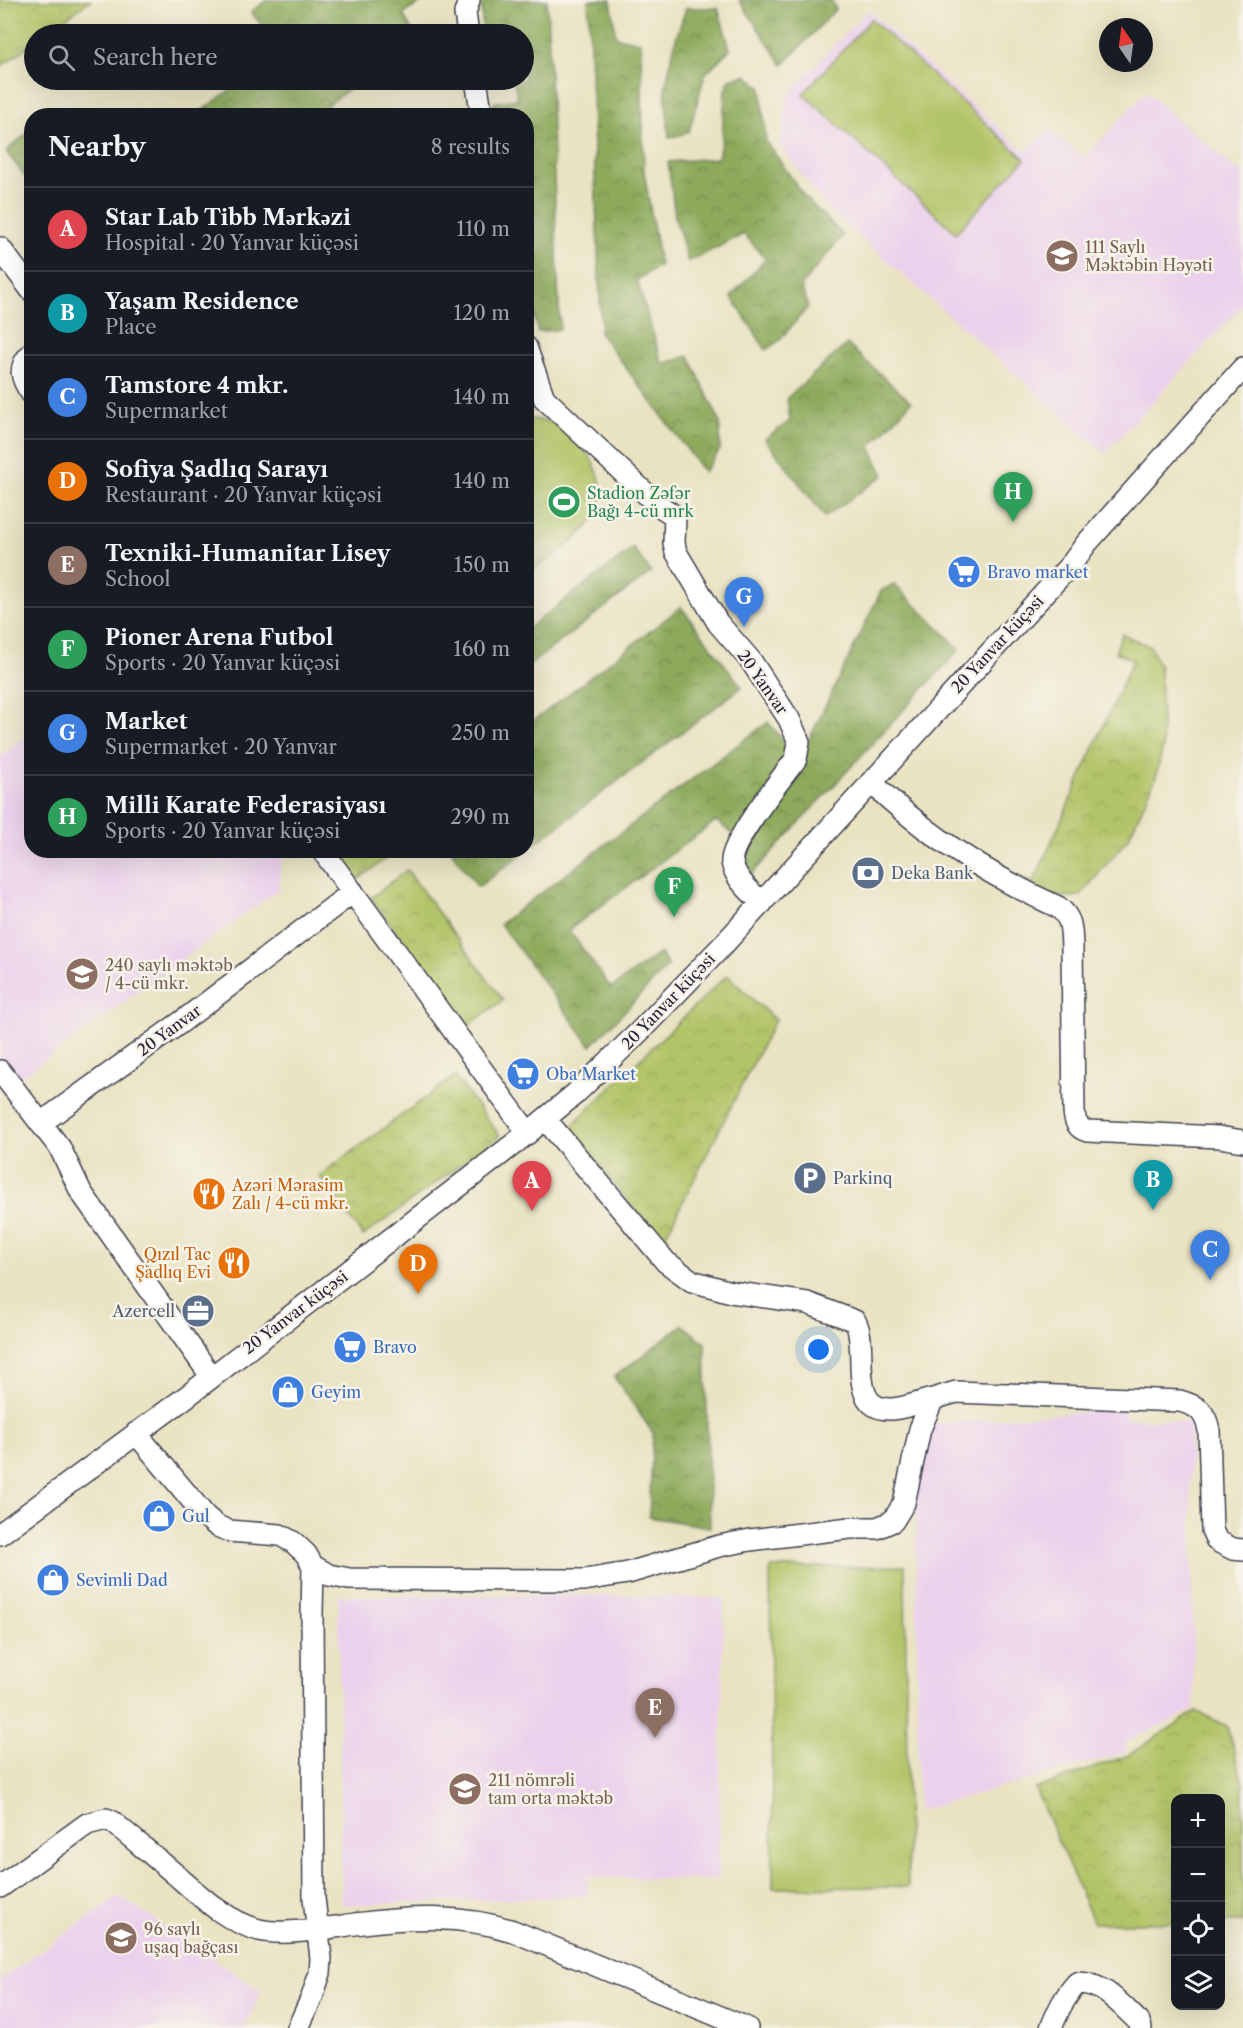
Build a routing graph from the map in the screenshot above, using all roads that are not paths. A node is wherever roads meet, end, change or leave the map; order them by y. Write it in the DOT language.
graph roads {
  1 [pos="470,0"];
  2 [pos="467,24"];
  3 [pos="478,90"];
  4 [pos="481,108"];
  5 [pos="0,248"];
  6 [pos="24,280"];
  7 [pos="24,363"];
  8 [pos="1243,368"];
  9 [pos="534,370"];
  10 [pos="24,382"];
  11 [pos="871,782"];
  12 [pos="328,858"];
  13 [pos="353,892"];
  14 [pos="762,903"];
  15 [pos="0,1071"];
  16 [pos="546,1119"];
  17 [pos="41,1123"];
  18 [pos="528,1133"];
  19 [pos="1243,1140"];
  20 [pos="212,1376"];
  21 [pos="933,1399"];
  22 [pos="136,1433"];
  23 [pos="0,1534"];
  24 [pos="1243,1550"];
  25 [pos="313,1566"];
  26 [pos="0,1887"];
  27 [pos="318,1929"];
  28 [pos="298,2028"];
  29 [pos="747,2028"];
  30 [pos="1051,2028"];
  31 [pos="1141,2028"];
  1 -- 2 [label="street"];
  3 -- 4 [label="street"];
  5 -- 6 [label="street"];
  7 -- 10 [label="street"];
  8 -- 11 [label="street, 20 Yanvar küçəsi"];
  9 -- 14 [label="street, 20 Yanvar"];
  11 -- 14 [label="street, 20 Yanvar küçəsi"];
  11 -- 19 [label="street"];
  12 -- 13 [label="street"];
  13 -- 17 [label="street, 20 Yanvar"];
  13 -- 18 [label="street"];
  14 -- 16 [label="street, 20 Yanvar küçəsi"];
  15 -- 17 [label="street"];
  16 -- 18 [label="street, 20 Yanvar küçəsi"];
  16 -- 21 [label="street"];
  17 -- 20 [label="street"];
  18 -- 20 [label="street, 20 Yanvar küçəsi"];
  20 -- 22 [label="street, 20 Yanvar küçəsi"];
  21 -- 24 [label="street"];
  21 -- 25 [label="street"];
  22 -- 23 [label="street, 20 Yanvar küçəsi"];
  22 -- 25 [label="street"];
  25 -- 27 [label="street"];
  26 -- 27 [label="street"];
  27 -- 28 [label="street"];
  27 -- 29 [label="street"];
  30 -- 31 [label="street"];
}
